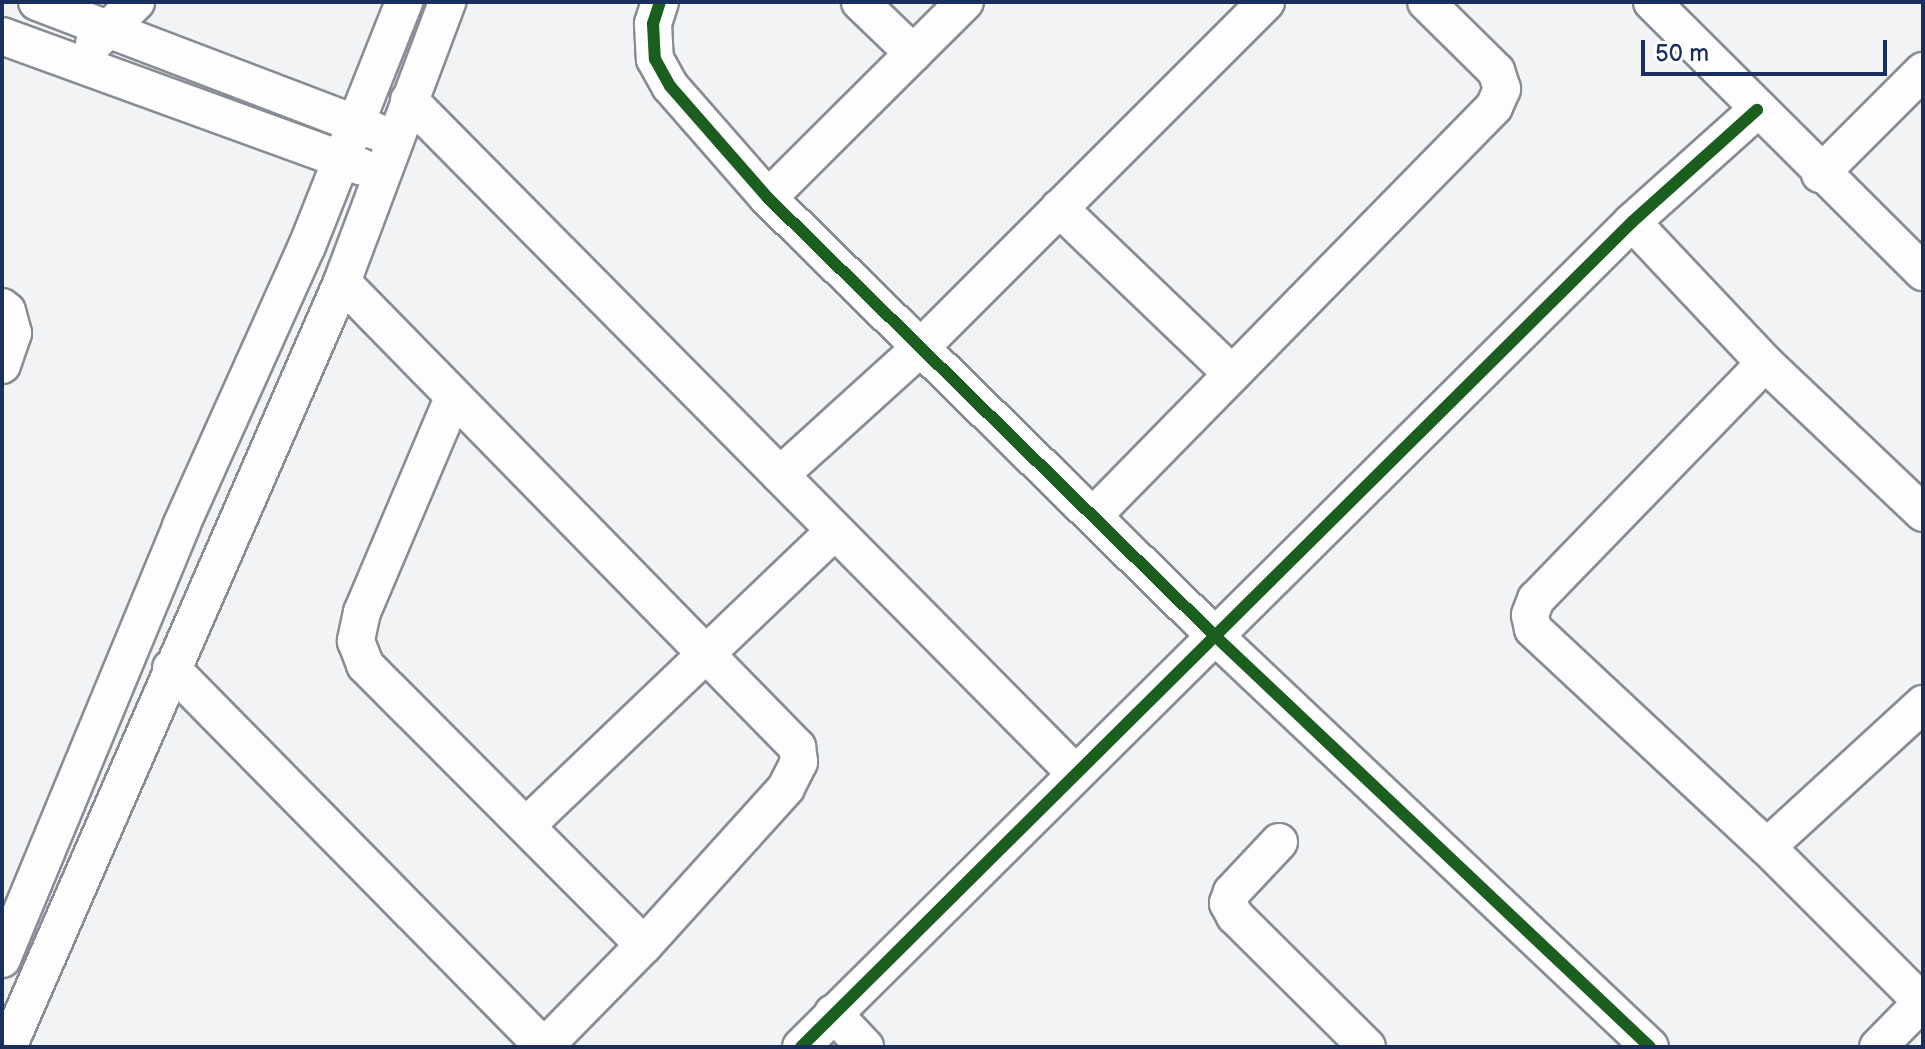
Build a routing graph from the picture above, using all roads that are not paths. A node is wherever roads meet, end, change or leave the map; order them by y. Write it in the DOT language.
graph roads {
  1 [pos="136,2"];
  2 [pos="404,2"];
  3 [pos="447,2"];
  4 [pos="660,2"];
  5 [pos="860,2"];
  6 [pos="965,2"];
  7 [pos="1266,2"];
  8 [pos="1426,2"];
  9 [pos="1652,2"];
  10 [pos="57,5"];
  11 [pos="107,29"];
  12 [pos="16,42"];
  13 [pos="913,53"];
  14 [pos="76,62"];
  15 [pos="1923,71"];
  16 [pos="409,100"];
  17 [pos="1757,110"];
  18 [pos="355,123"];
  19 [pos="394,138"];
  20 [pos="341,158"];
  21 [pos="1820,174"];
  22 [pos="381,176"];
  23 [pos="768,198"];
  24 [pos="1059,208"];
  25 [pos="1632,222"];
  26 [pos="1923,272"];
  27 [pos="342,282"];
  28 [pos="2,307"];
  29 [pos="921,347"];
  30 [pos="1765,363"];
  31 [pos="2,365"];
  32 [pos="1232,374"];
  33 [pos="453,398"];
  34 [pos="780,475"];
  35 [pos="1923,513"];
  36 [pos="1093,516"];
  37 [pos="834,532"];
  38 [pos="1213,634"];
  39 [pos="707,655"];
  40 [pos="171,668"];
  41 [pos="1923,704"];
  42 [pos="1075,773"];
  43 [pos="527,825"];
  44 [pos="1279,842"];
  45 [pos="1767,847"];
  46 [pos="644,945"];
  47 [pos="3,955"];
  48 [pos="1922,1001"];
  49 [pos="833,1013"];
  50 [pos="8,1047"];
  51 [pos="544,1047"];
  52 [pos="801,1047"];
  53 [pos="865,1047"];
  54 [pos="1367,1047"];
  55 [pos="1650,1047"];
  56 [pos="1878,1047"];
  1 -- 11 [label="street"];
  2 -- 18 [label="street"];
  3 -- 16 [label="street"];
  4 -- 23 [label="street"];
  5 -- 13 [label="street"];
  6 -- 13 [label="street"];
  7 -- 24 [label="street"];
  8 -- 32 [label="street"];
  9 -- 17 [label="street"];
  10 -- 11 [label="street"];
  10 -- 12 [label="street"];
  11 -- 14 [label="street"];
  11 -- 18 [label="street"];
  12 -- 14 [label="street"];
  13 -- 23 [label="street"];
  14 -- 20 [label="street"];
  15 -- 21 [label="street"];
  16 -- 19 [label="street"];
  16 -- 34 [label="street"];
  17 -- 21 [label="street"];
  17 -- 25 [label="street"];
  18 -- 19 [label="street"];
  18 -- 20 [label="street"];
  19 -- 22 [label="street"];
  20 -- 22 [label="street"];
  20 -- 47 [label="street"];
  21 -- 26 [label="street"];
  22 -- 27 [label="street"];
  23 -- 29 [label="street"];
  24 -- 29 [label="street"];
  24 -- 32 [label="street"];
  25 -- 30 [label="street"];
  25 -- 38 [label="street"];
  27 -- 33 [label="street"];
  27 -- 40 [label="street"];
  28 -- 31 [label="street"];
  29 -- 34 [label="street"];
  29 -- 36 [label="street"];
  30 -- 35 [label="street"];
  30 -- 45 [label="street"];
  32 -- 36 [label="street"];
  33 -- 39 [label="street"];
  33 -- 43 [label="street"];
  34 -- 37 [label="street"];
  36 -- 38 [label="street"];
  37 -- 39 [label="street"];
  37 -- 42 [label="street"];
  38 -- 42 [label="street"];
  38 -- 55 [label="street"];
  39 -- 43 [label="street"];
  39 -- 46 [label="street"];
  40 -- 50 [label="street"];
  40 -- 51 [label="street"];
  41 -- 45 [label="street"];
  42 -- 49 [label="street"];
  43 -- 46 [label="street"];
  44 -- 54 [label="street"];
  45 -- 48 [label="street"];
  46 -- 51 [label="street"];
  48 -- 56 [label="street"];
  49 -- 52 [label="street"];
  49 -- 53 [label="street"];
}
